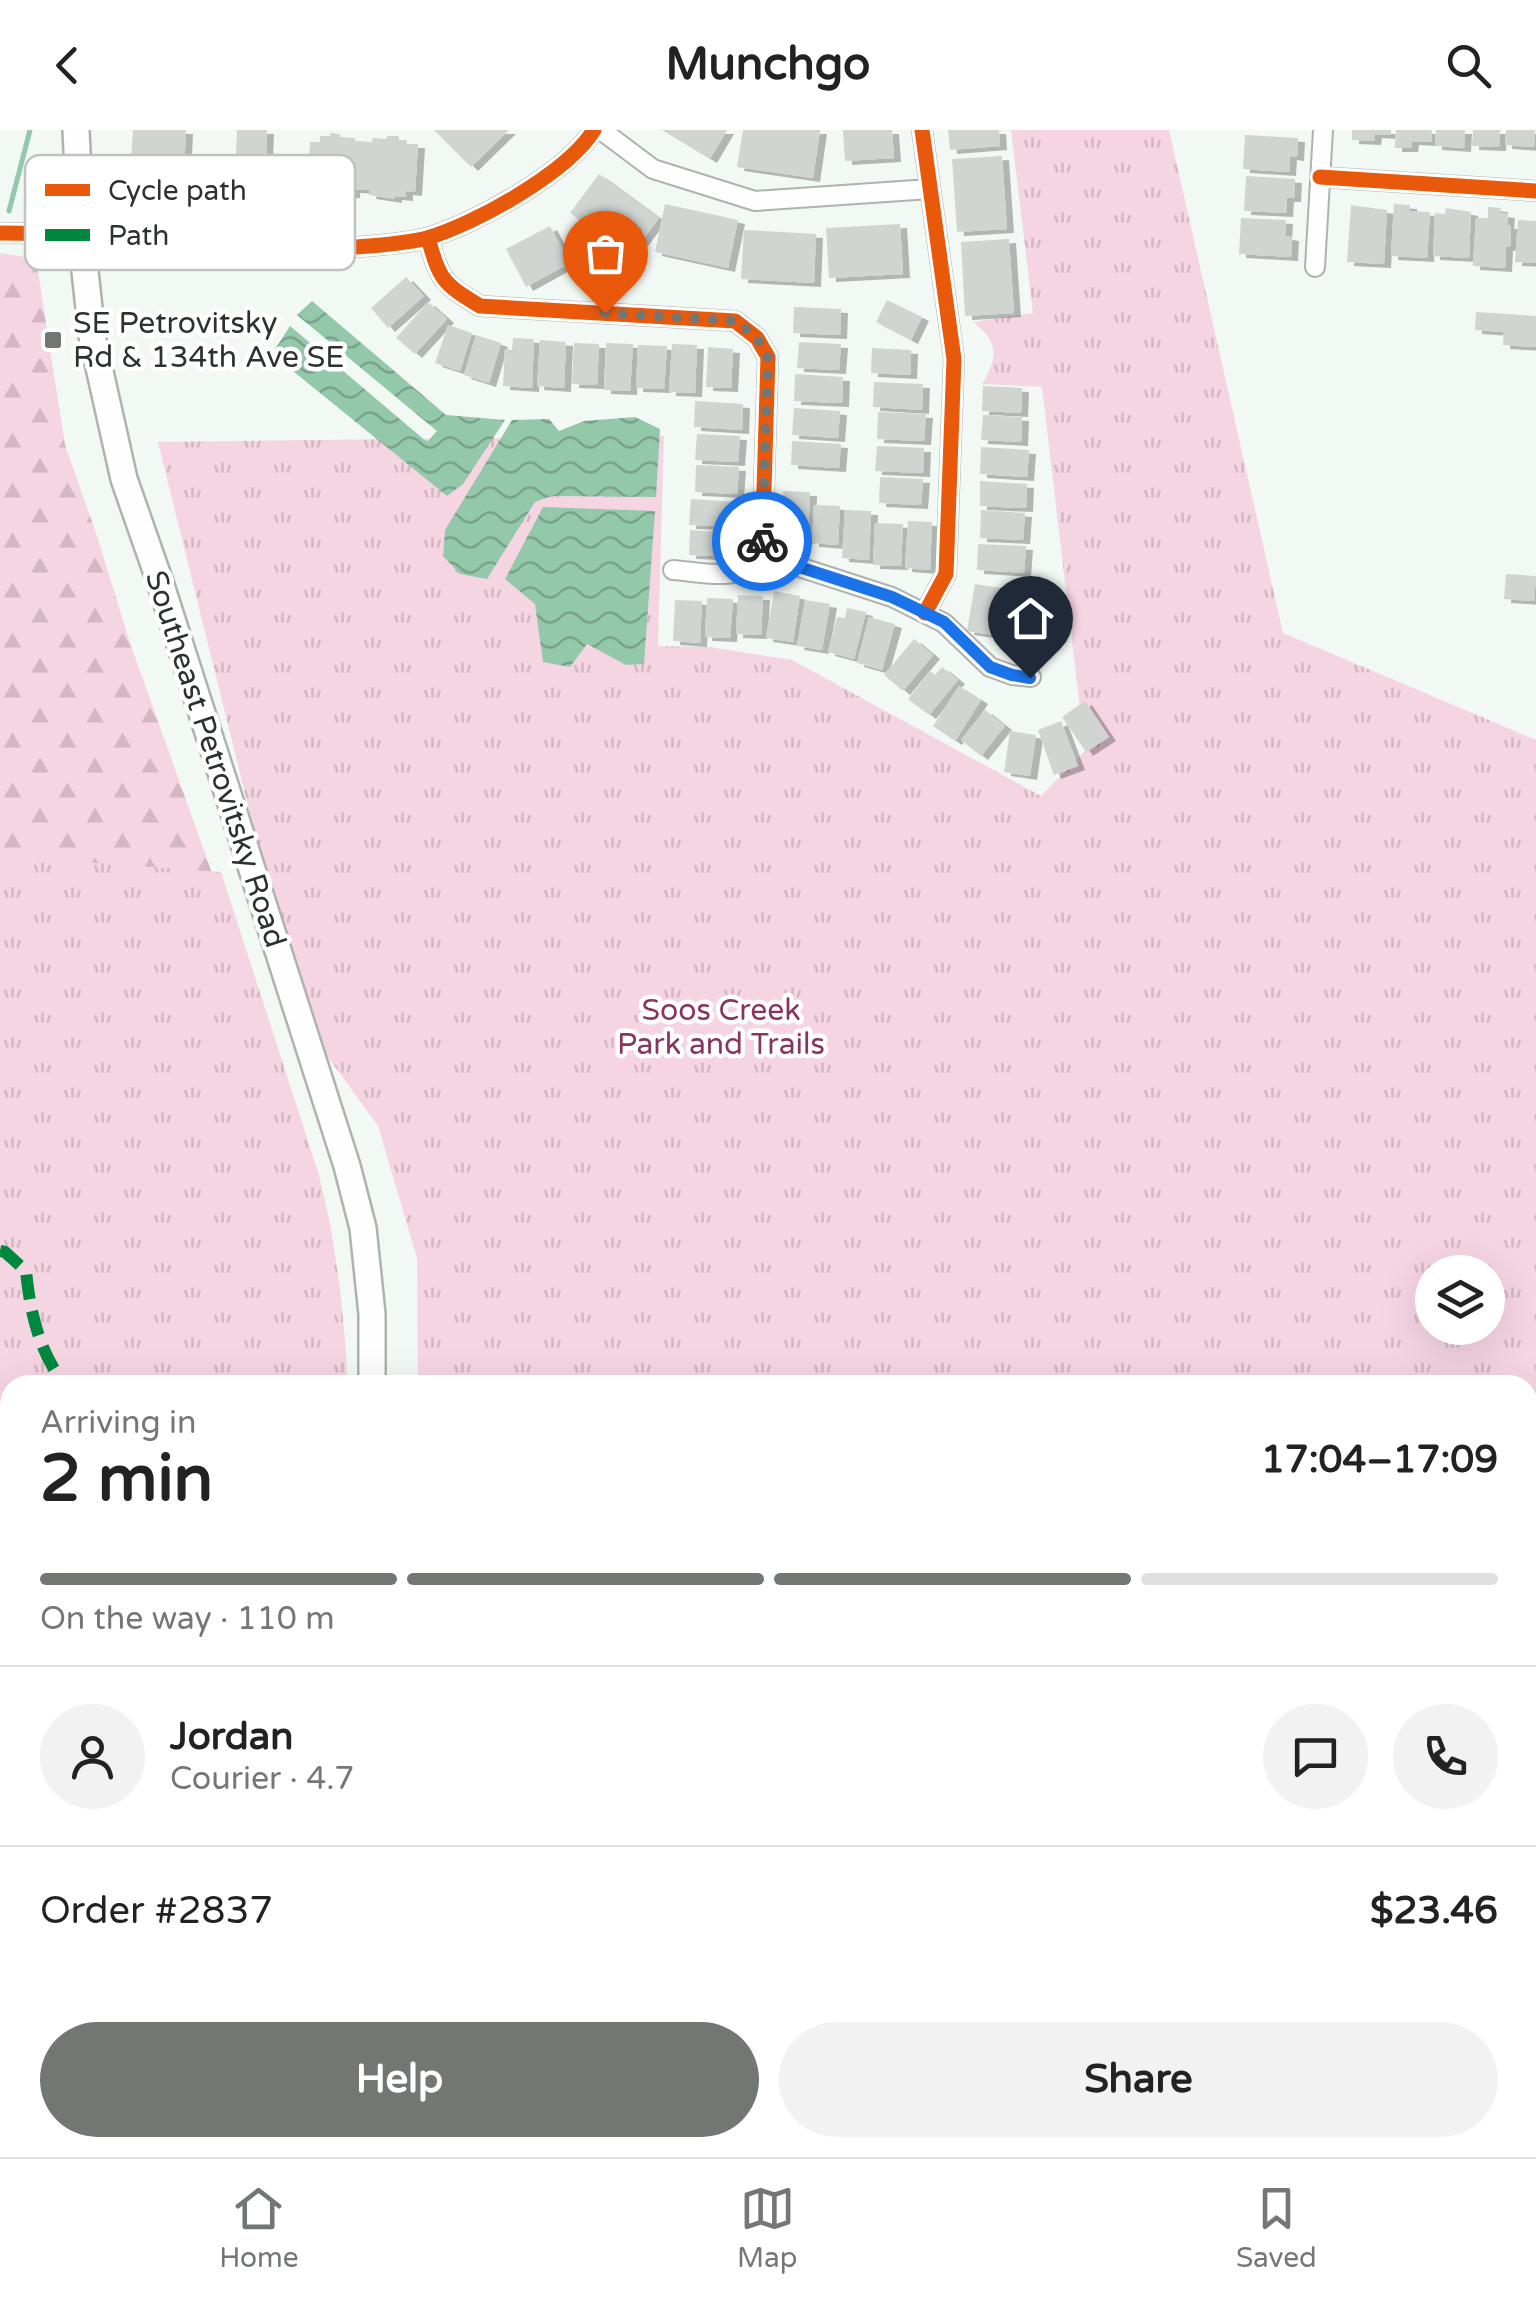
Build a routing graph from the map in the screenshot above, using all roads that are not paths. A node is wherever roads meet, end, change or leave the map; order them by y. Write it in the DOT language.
graph roads {
  1 [pos="76,130"];
  2 [pos="598,130"];
  3 [pos="922,130"];
  4 [pos="1323,130"];
  5 [pos="77,155"];
  6 [pos="1320,177"];
  7 [pos="930,190"];
  8 [pos="1536,191"];
  9 [pos="0,233"];
  10 [pos="25,233"];
  11 [pos="428,238"];
  12 [pos="355,247"];
  13 [pos="1315,267"];
  14 [pos="85,270"];
  15 [pos="762,555"];
  16 [pos="674,570"];
  17 [pos="925,613"];
  18 [pos="1030,678"];
  19 [pos="372,1375"];
  1 -- 5 [label="main road, Southeast Petrovitsky Road"];
  2 -- 7 [label="street"];
  2 -- 11 [label="street"];
  3 -- 7 [label="street"];
  4 -- 6 [label="street"];
  6 -- 8 [label="street"];
  6 -- 13 [label="street"];
  7 -- 17 [label="street"];
  9 -- 10 [label="street"];
  11 -- 12 [label="street"];
  11 -- 15 [label="street"];
  14 -- 19 [label="main road, Southeast Petrovitsky Road"];
  15 -- 16 [label="street"];
  15 -- 17 [label="street"];
  17 -- 18 [label="street"];
}
